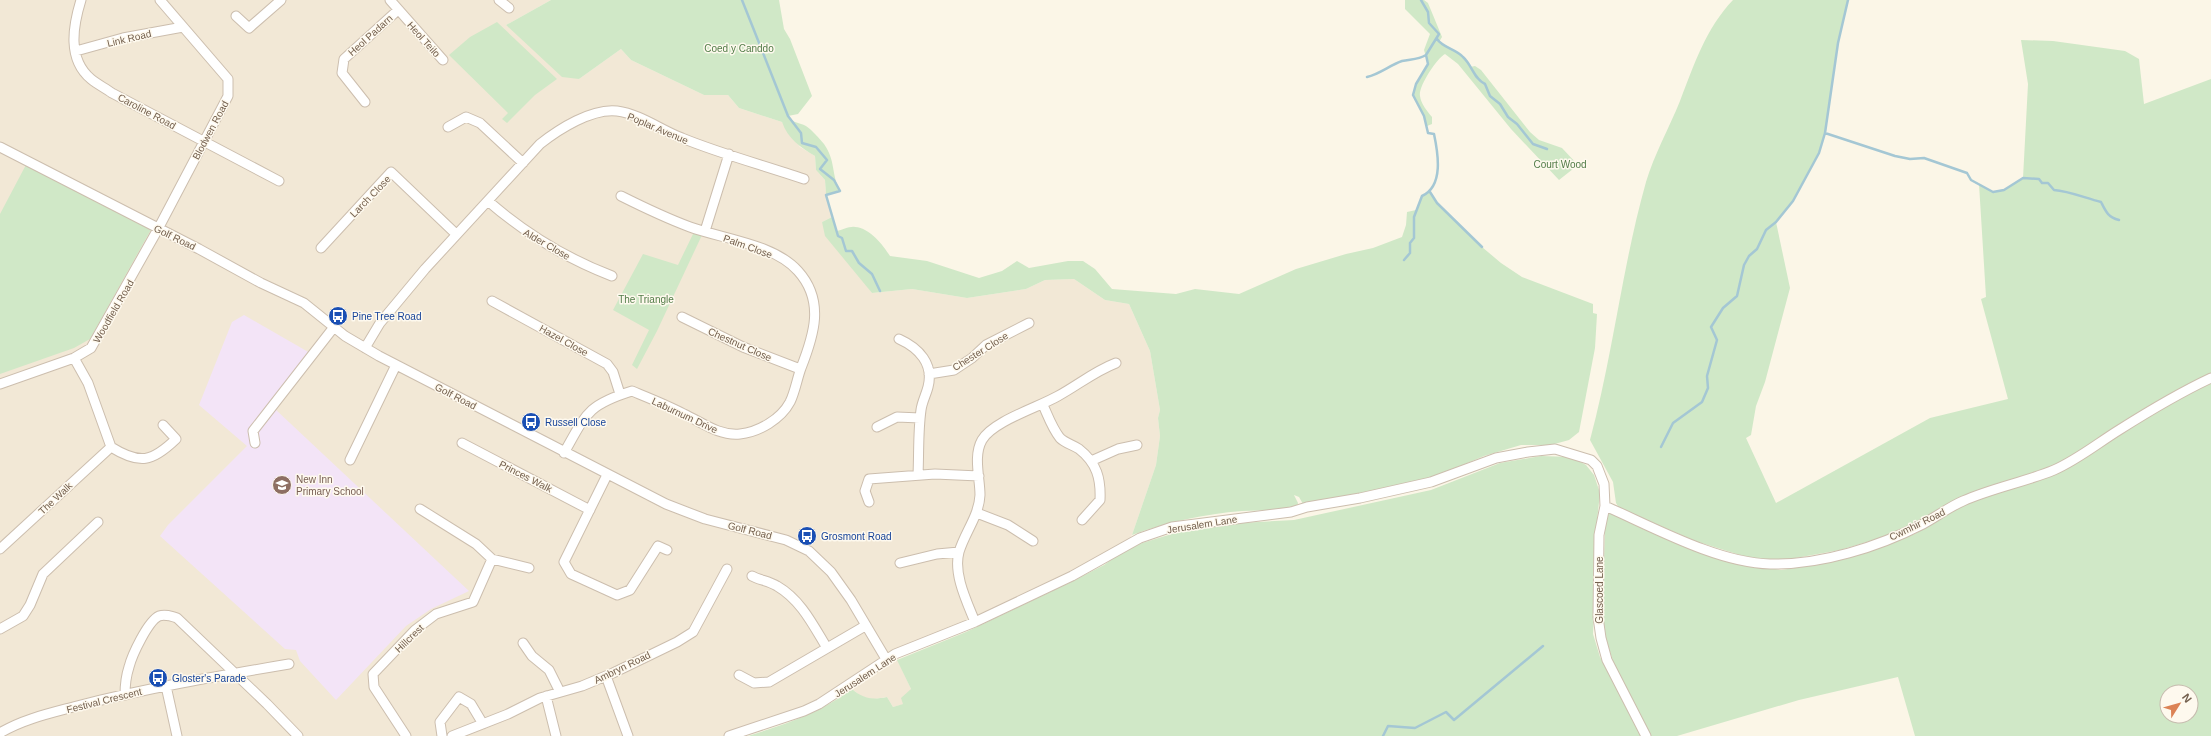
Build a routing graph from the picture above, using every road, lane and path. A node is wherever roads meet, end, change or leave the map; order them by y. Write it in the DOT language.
graph roads {
  1 [pos="80,0"];
  2 [pos="160,0"];
  3 [pos="281,0"];
  4 [pos="390,0"];
  5 [pos="499,0"];
  6 [pos="509,8"];
  7 [pos="398,10"];
  8 [pos="236,16"];
  9 [pos="183,27"];
  10 [pos="76,51"];
  11 [pos="443,60"];
  12 [pos="365,102"];
  13 [pos="448,126"];
  14 [pos="204,141"];
  15 [pos="0,147"];
  16 [pos="729,154"];
  17 [pos="524,162"];
  18 [pos="804,179"];
  19 [pos="280,181"];
  20 [pos="620,196"];
  21 [pos="488,201"];
  22 [pos="158,229"];
  23 [pos="705,231"];
  24 [pos="456,234"];
  25 [pos="321,248"];
  26 [pos="612,276"];
  27 [pos="492,301"];
  28 [pos="682,316"];
  29 [pos="1029,323"];
  30 [pos="334,327"];
  31 [pos="899,339"];
  32 [pos="365,348"];
  33 [pos="74,358"];
  34 [pos="1116,363"];
  35 [pos="396,365"];
  36 [pos="800,369"];
  37 [pos="929,374"];
  38 [pos="2211,378"];
  39 [pos="0,384"];
  40 [pos="620,394"];
  41 [pos="1043,405"];
  42 [pos="920,418"];
  43 [pos="163,426"];
  44 [pos="877,427"];
  45 [pos="255,443"];
  46 [pos="462,443"];
  47 [pos="1137,445"];
  48 [pos="111,447"];
  49 [pos="564,453"];
  50 [pos="350,460"];
  51 [pos="1091,461"];
  52 [pos="607,475"];
  53 [pos="918,475"];
  54 [pos="979,476"];
  55 [pos="869,502"];
  56 [pos="1605,506"];
  57 [pos="420,509"];
  58 [pos="590,510"];
  59 [pos="977,513"];
  60 [pos="1082,520"];
  61 [pos="98,522"];
  62 [pos="1032,541"];
  63 [pos="0,549"];
  64 [pos="667,550"];
  65 [pos="959,552"];
  66 [pos="492,559"];
  67 [pos="900,563"];
  68 [pos="529,568"];
  69 [pos="727,569"];
  70 [pos="752,576"];
  71 [pos="975,622"];
  72 [pos="865,626"];
  73 [pos="0,629"];
  74 [pos="523,643"];
  75 [pos="827,648"];
  76 [pos="886,659"];
  77 [pos="289,664"];
  78 [pos="234,673"];
  79 [pos="739,675"];
  80 [pos="606,676"];
  81 [pos="166,686"];
  82 [pos="560,692"];
  83 [pos="125,695"];
  84 [pos="546,696"];
  85 [pos="483,724"];
  86 [pos="0,733"];
  87 [pos="469,733"];
  88 [pos="177,736"];
  89 [pos="298,736"];
  90 [pos="406,736"];
  91 [pos="442,736"];
  92 [pos="452,736"];
  93 [pos="556,736"];
  94 [pos="628,736"];
  95 [pos="729,736"];
  96 [pos="1646,736"];
  1 -- 10 [label="street, Caroline Road"];
  2 -- 9 [label="street, Blodwen Road"];
  3 -- 8 [label="street"];
  4 -- 7 [label="street, Heol Teilo"];
  5 -- 6 [label="street"];
  7 -- 11 [label="street, Heol Teilo"];
  7 -- 12 [label="street, Heol Padarn"];
  9 -- 10 [label="street, Link Road"];
  9 -- 14 [label="street, Blodwen Road"];
  10 -- 14 [label="street, Caroline Road"];
  13 -- 17 [label="street"];
  14 -- 19 [label="street, Caroline Road"];
  14 -- 22 [label="street, Blodwen Road"];
  15 -- 22 [label="street, Golf Road"];
  16 -- 17 [label="street, Poplar Avenue"];
  16 -- 18 [label="street, Poplar Avenue"];
  16 -- 23 [label="street"];
  17 -- 21 [label="street"];
  20 -- 23 [label="street, Palm Close"];
  21 -- 24 [label="street"];
  21 -- 26 [label="street, Alder Close"];
  22 -- 30 [label="street, Golf Road"];
  22 -- 33 [label="street, Woodfield Road"];
  23 -- 36 [label="street, Palm Close"];
  24 -- 25 [label="street, Larch Close"];
  24 -- 32 [label="street"];
  27 -- 40 [label="street, Hazel Close"];
  28 -- 36 [label="street, Chestnut Close"];
  29 -- 37 [label="street, Chester Close"];
  30 -- 32 [label="street, Golf Road"];
  30 -- 45 [label="street"];
  31 -- 37 [label="street"];
  32 -- 35 [label="street, Golf Road"];
  33 -- 39 [label="street, Woodfield Road"];
  33 -- 48 [label="street"];
  34 -- 41 [label="street"];
  35 -- 49 [label="street, Golf Road"];
  35 -- 50 [label="street"];
  36 -- 40 [label="street, Laburnum Drive"];
  37 -- 42 [label="street"];
  38 -- 56 [label="street, Cwmhir Road"];
  40 -- 49 [label="street, Laburnum Drive"];
  41 -- 51 [label="street"];
  41 -- 54 [label="street"];
  42 -- 44 [label="street"];
  42 -- 53 [label="street"];
  43 -- 48 [label="street"];
  46 -- 58 [label="street, Princes Walk"];
  47 -- 51 [label="street"];
  48 -- 63 [label="street, The Walk"];
  49 -- 52 [label="street, Golf Road"];
  51 -- 60 [label="street"];
  52 -- 58 [label="street"];
  52 -- 72 [label="street, Golf Road"];
  53 -- 54 [label="street"];
  53 -- 55 [label="street"];
  54 -- 59 [label="street"];
  56 -- 71 [label="street, Jerusalem Lane"];
  56 -- 96 [label="street, Glascoed Lane"];
  57 -- 66 [label="street"];
  58 -- 64 [label="street"];
  59 -- 62 [label="street"];
  59 -- 65 [label="street"];
  61 -- 73 [label="street"];
  65 -- 67 [label="street"];
  65 -- 71 [label="street"];
  66 -- 68 [label="street"];
  66 -- 90 [label="street, Hillcrest"];
  69 -- 80 [label="street, Ambryn Road"];
  70 -- 75 [label="street"];
  71 -- 76 [label="street, Jerusalem Lane"];
  72 -- 75 [label="street"];
  72 -- 76 [label="street, Golf Road"];
  74 -- 82 [label="street"];
  75 -- 79 [label="street"];
  76 -- 95 [label="street, Jerusalem Lane"];
  77 -- 78 [label="street, Festival Crescent"];
  78 -- 81 [label="street, Festival Crescent"];
  78 -- 83 [label="street"];
  78 -- 89 [label="street"];
  80 -- 82 [label="street, Ambryn Road"];
  80 -- 94 [label="street"];
  81 -- 83 [label="street, Festival Crescent"];
  81 -- 88 [label="street"];
  82 -- 84 [label="street, Ambryn Road"];
  83 -- 86 [label="street, Festival Crescent"];
  84 -- 85 [label="street, Ambryn Road"];
  84 -- 93 [label="street"];
  85 -- 87 [label="street, Ambryn Road"];
  85 -- 91 [label="street"];
  87 -- 92 [label="street, Ambryn Road"];
}
